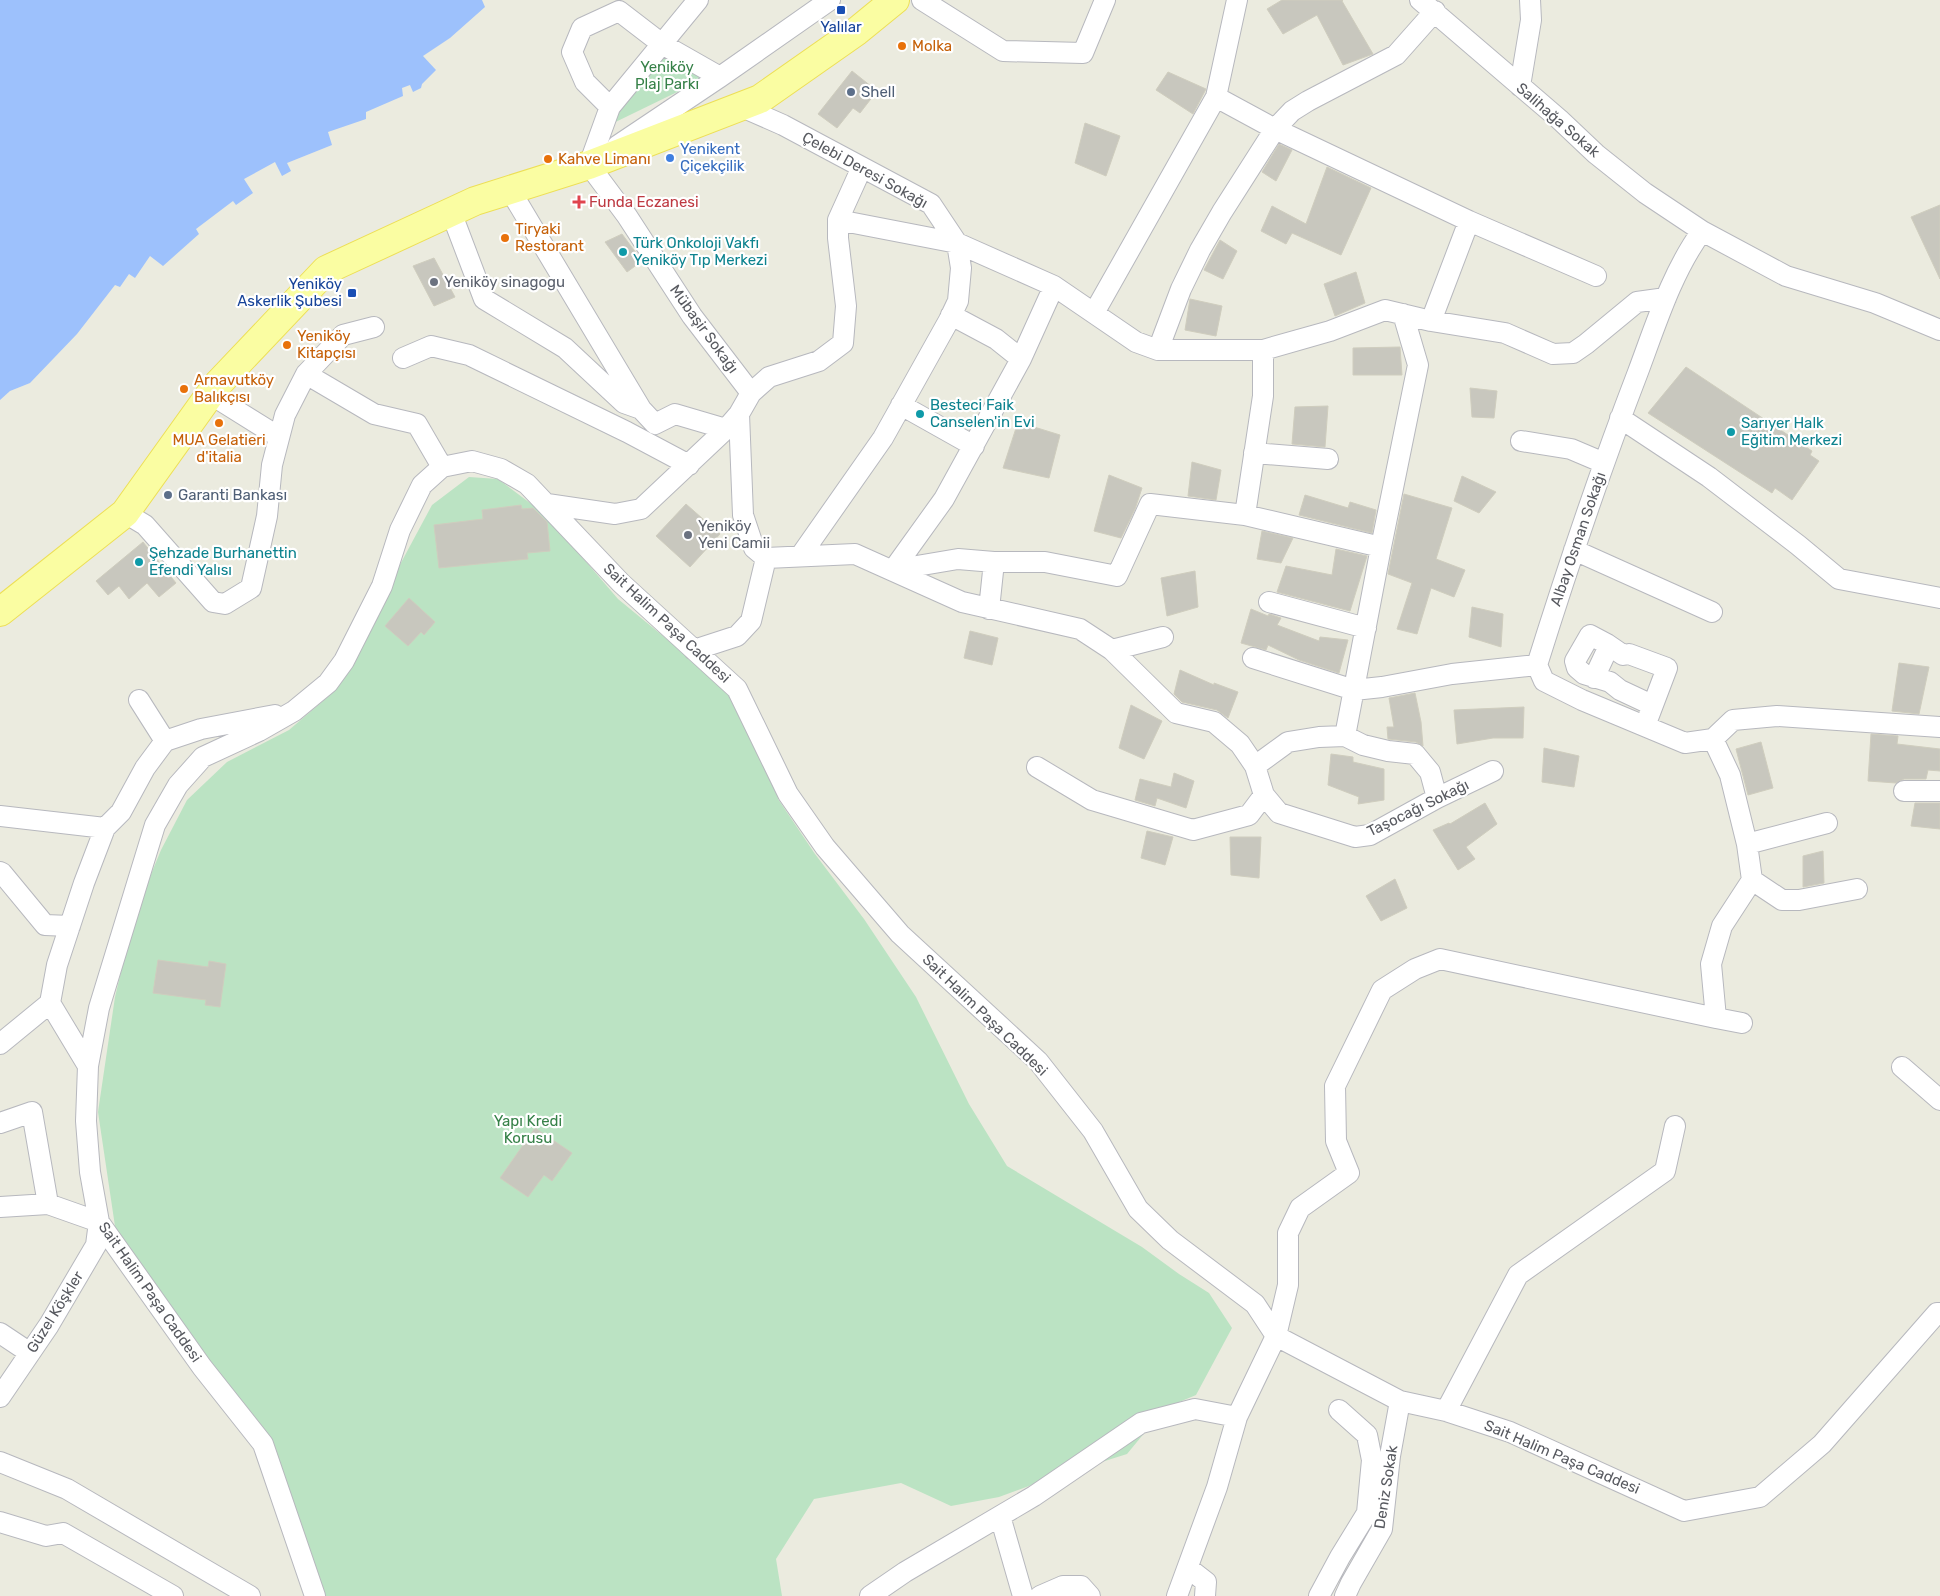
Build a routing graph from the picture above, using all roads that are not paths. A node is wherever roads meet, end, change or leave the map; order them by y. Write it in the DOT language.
graph roads {
  1 [pos="698,0"];
  2 [pos="830,0"];
  3 [pos="895,0"];
  4 [pos="922,0"];
  5 [pos="1105,0"];
  6 [pos="1236,0"];
  7 [pos="1530,0"];
  8 [pos="1427,6"];
  9 [pos="662,44"];
  10 [pos="720,78"];
  11 [pos="1520,86"];
  12 [pos="1216,96"];
  13 [pos="610,107"];
  14 [pos="742,107"];
  15 [pos="1275,129"];
  16 [pos="589,165"];
  17 [pos="862,167"];
  18 [pos="510,190"];
  19 [pos="451,212"];
  20 [pos="838,220"];
  21 [pos="1469,221"];
  22 [pos="1702,231"];
  23 [pos="957,243"];
  24 [pos="1596,276"];
  25 [pos="1054,286"];
  26 [pos="1666,298"];
  27 [pos="1094,313"];
  28 [pos="1403,314"];
  29 [pos="951,315"];
  30 [pos="1431,321"];
  31 [pos="374,327"];
  32 [pos="1940,330"];
  33 [pos="1158,350"];
  34 [pos="1263,350"];
  35 [pos="403,358"];
  36 [pos="1021,358"];
  37 [pos="306,374"];
  38 [pos="751,393"];
  39 [pos="210,394"];
  40 [pos="901,405"];
  41 [pos="641,409"];
  42 [pos="1620,418"];
  43 [pos="732,421"];
  44 [pos="655,424"];
  45 [pos="279,437"];
  46 [pos="1521,441"];
  47 [pos="974,446"];
  48 [pos="657,448"];
  49 [pos="1254,453"];
  50 [pos="1328,459"];
  51 [pos="1604,463"];
  52 [pos="689,465"];
  53 [pos="442,467"];
  54 [pos="547,504"];
  55 [pos="125,512"];
  56 [pos="1245,515"];
  57 [pos="1381,547"];
  58 [pos="1574,550"];
  59 [pos="801,555"];
  60 [pos="766,558"];
  61 [pos="994,562"];
  62 [pos="893,570"];
  63 [pos="1940,598"];
  64 [pos="1269,602"];
  65 [pos="989,609"];
  66 [pos="0,612"];
  67 [pos="1712,612"];
  68 [pos="1366,628"];
  69 [pos="1163,637"];
  70 [pos="1609,646"];
  71 [pos="694,650"];
  72 [pos="1112,650"];
  73 [pos="1629,654"];
  74 [pos="1253,658"];
  75 [pos="1575,661"];
  76 [pos="1537,665"];
  77 [pos="1594,678"];
  78 [pos="1354,690"];
  79 [pos="1562,690"];
  80 [pos="1620,690"];
  81 [pos="139,700"];
  82 [pos="1652,705"];
  83 [pos="294,711"];
  84 [pos="1645,726"];
  85 [pos="1940,727"];
  86 [pos="1345,736"];
  87 [pos="1713,739"];
  88 [pos="166,741"];
  89 [pos="1037,766"];
  90 [pos="1255,766"];
  91 [pos="1493,771"];
  92 [pos="1904,791"];
  93 [pos="1940,791"];
  94 [pos="1264,795"];
  95 [pos="1437,798"];
  96 [pos="0,816"];
  97 [pos="1827,823"];
  98 [pos="105,828"];
  99 [pos="1747,844"];
  100 [pos="0,872"];
  101 [pos="1752,880"];
  102 [pos="1857,889"];
  103 [pos="70,926"];
  104 [pos="50,1003"];
  105 [pos="1716,1018"];
  106 [pos="1742,1024"];
  107 [pos="0,1044"];
  108 [pos="88,1066"];
  109 [pos="1902,1067"];
  110 [pos="1940,1100"];
  111 [pos="0,1123"];
  112 [pos="1675,1126"];
  113 [pos="48,1204"];
  114 [pos="0,1207"];
  115 [pos="99,1222"];
  116 [pos="1940,1313"];
  117 [pos="0,1334"];
  118 [pos="1276,1336"];
  119 [pos="30,1353"];
  120 [pos="0,1397"];
  121 [pos="1400,1400"];
  122 [pos="1339,1410"];
  123 [pos="1446,1411"];
  124 [pos="1237,1417"];
  125 [pos="0,1462"];
  126 [pos="1000,1516"];
  127 [pos="0,1522"];
  128 [pos="1188,1568"];
  129 [pos="172,1596"];
  130 [pos="250,1596"];
  131 [pos="315,1596"];
  132 [pos="870,1596"];
  133 [pos="1023,1596"];
  134 [pos="1040,1596"];
  135 [pos="1090,1596"];
  136 [pos="1177,1596"];
  137 [pos="1205,1596"];
  138 [pos="1319,1596"];
  139 [pos="1345,1596"];
  1 -- 9 [label="street"];
  2 -- 10 [label="street"];
  3 -- 14 [label="main road"];
  4 -- 5 [label="street"];
  6 -- 12 [label="street"];
  7 -- 11 [label="street"];
  8 -- 11 [label="street, Salihağa Sokak"];
  8 -- 15 [label="street"];
  9 -- 10 [label="street"];
  9 -- 13 [label="street"];
  9 -- 13 [label="street"];
  10 -- 16 [label="street"];
  11 -- 22 [label="street, Salihağa Sokak"];
  12 -- 15 [label="street"];
  12 -- 27 [label="street"];
  13 -- 16 [label="street"];
  14 -- 16 [label="main road"];
  14 -- 17 [label="street, Çelebi Deresi Sokağı"];
  15 -- 21 [label="street"];
  15 -- 33 [label="street"];
  16 -- 18 [label="main road"];
  16 -- 38 [label="street, Mübaşir Sokağı"];
  17 -- 20 [label="street"];
  17 -- 23 [label="street, Çelebi Deresi Sokağı"];
  18 -- 19 [label="main road"];
  18 -- 41 [label="street"];
  19 -- 39 [label="main road"];
  19 -- 41 [label="street"];
  20 -- 23 [label="street"];
  20 -- 38 [label="street"];
  21 -- 24 [label="street"];
  21 -- 30 [label="street"];
  22 -- 26 [label="street, Albay Osman Sokağı"];
  22 -- 32 [label="street, Salihağa Sokak"];
  23 -- 25 [label="street"];
  23 -- 29 [label="street"];
  25 -- 27 [label="street"];
  25 -- 36 [label="street"];
  26 -- 30 [label="street"];
  26 -- 42 [label="street, Albay Osman Sokağı"];
  27 -- 33 [label="street"];
  28 -- 30 [label="street"];
  28 -- 34 [label="street"];
  28 -- 57 [label="street"];
  29 -- 36 [label="street"];
  29 -- 40 [label="street"];
  31 -- 37 [label="street"];
  33 -- 34 [label="street"];
  34 -- 49 [label="street"];
  35 -- 48 [label="street"];
  36 -- 47 [label="street"];
  37 -- 45 [label="street"];
  37 -- 53 [label="street"];
  38 -- 43 [label="street"];
  39 -- 45 [label="street"];
  39 -- 55 [label="main road"];
  40 -- 47 [label="street"];
  40 -- 59 [label="street"];
  41 -- 44 [label="street"];
  42 -- 51 [label="street, Albay Osman Sokağı"];
  42 -- 63 [label="street"];
  43 -- 44 [label="street"];
  43 -- 52 [label="street"];
  43 -- 60 [label="street"];
  44 -- 48 [label="street"];
  45 -- 55 [label="street"];
  46 -- 51 [label="street"];
  47 -- 62 [label="street"];
  48 -- 52 [label="street"];
  49 -- 50 [label="street"];
  49 -- 56 [label="street"];
  51 -- 58 [label="street, Albay Osman Sokağı"];
  52 -- 54 [label="street"];
  53 -- 54 [label="street, Sait Halim Paşa Caddesi"];
  53 -- 83 [label="street, Sait Halim Paşa Caddesi"];
  54 -- 71 [label="street, Sait Halim Paşa Caddesi"];
  55 -- 66 [label="main road"];
  56 -- 57 [label="street"];
  56 -- 61 [label="street"];
  57 -- 68 [label="street"];
  58 -- 67 [label="street"];
  58 -- 76 [label="street, Albay Osman Sokağı"];
  59 -- 60 [label="street"];
  59 -- 62 [label="street"];
  60 -- 71 [label="street"];
  61 -- 62 [label="street"];
  61 -- 65 [label="street"];
  62 -- 65 [label="street"];
  64 -- 68 [label="street"];
  65 -- 72 [label="street"];
  68 -- 78 [label="street"];
  69 -- 72 [label="street"];
  70 -- 73 [label="street"];
  70 -- 75 [label="street"];
  70 -- 77 [label="street"];
  71 -- 118 [label="street, Sait Halim Paşa Caddesi"];
  72 -- 90 [label="street"];
  73 -- 80 [label="street"];
  73 -- 82 [label="street"];
  74 -- 78 [label="street"];
  75 -- 77 [label="street"];
  75 -- 79 [label="street"];
  76 -- 78 [label="street"];
  76 -- 79 [label="street"];
  77 -- 80 [label="street"];
  78 -- 86 [label="street"];
  79 -- 84 [label="street"];
  80 -- 82 [label="street"];
  81 -- 88 [label="street"];
  82 -- 84 [label="street"];
  83 -- 88 [label="street, Sait Halim Paşa Caddesi"];
  83 -- 108 [label="street, Sait Halim Paşa Caddesi"];
  84 -- 87 [label="street"];
  85 -- 87 [label="street"];
  86 -- 90 [label="street"];
  86 -- 95 [label="street"];
  87 -- 99 [label="street"];
  88 -- 98 [label="street"];
  89 -- 94 [label="street"];
  90 -- 94 [label="street"];
  91 -- 95 [label="street, Taşocağı Sokağı"];
  92 -- 93 [label="street"];
  94 -- 95 [label="street, Taşocağı Sokağı"];
  96 -- 98 [label="street"];
  97 -- 99 [label="street"];
  98 -- 103 [label="street"];
  99 -- 101 [label="street"];
  100 -- 103 [label="street"];
  101 -- 102 [label="street"];
  101 -- 105 [label="street"];
  103 -- 104 [label="street"];
  104 -- 107 [label="street"];
  104 -- 108 [label="street"];
  105 -- 106 [label="street"];
  105 -- 118 [label="street"];
  108 -- 115 [label="street, Sait Halim Paşa Caddesi"];
  109 -- 110 [label="street"];
  111 -- 113 [label="street"];
  112 -- 123 [label="street"];
  113 -- 114 [label="street"];
  113 -- 115 [label="street"];
  115 -- 119 [label="street, Güzel Köşkler"];
  115 -- 131 [label="street, Sait Halim Paşa Caddesi"];
  116 -- 123 [label="street, Sait Halim Paşa Caddesi"];
  117 -- 119 [label="street"];
  118 -- 121 [label="street, Sait Halim Paşa Caddesi"];
  118 -- 124 [label="street"];
  119 -- 120 [label="street, Güzel Köşkler"];
  121 -- 123 [label="street, Sait Halim Paşa Caddesi"];
  121 -- 139 [label="street, Deniz Sokak"];
  122 -- 138 [label="street"];
  124 -- 126 [label="street"];
  124 -- 128 [label="street"];
  125 -- 130 [label="street"];
  126 -- 132 [label="street"];
  126 -- 133 [label="street"];
  127 -- 129 [label="street"];
  128 -- 136 [label="street"];
  128 -- 137 [label="street"];
  134 -- 135 [label="street"];
}
